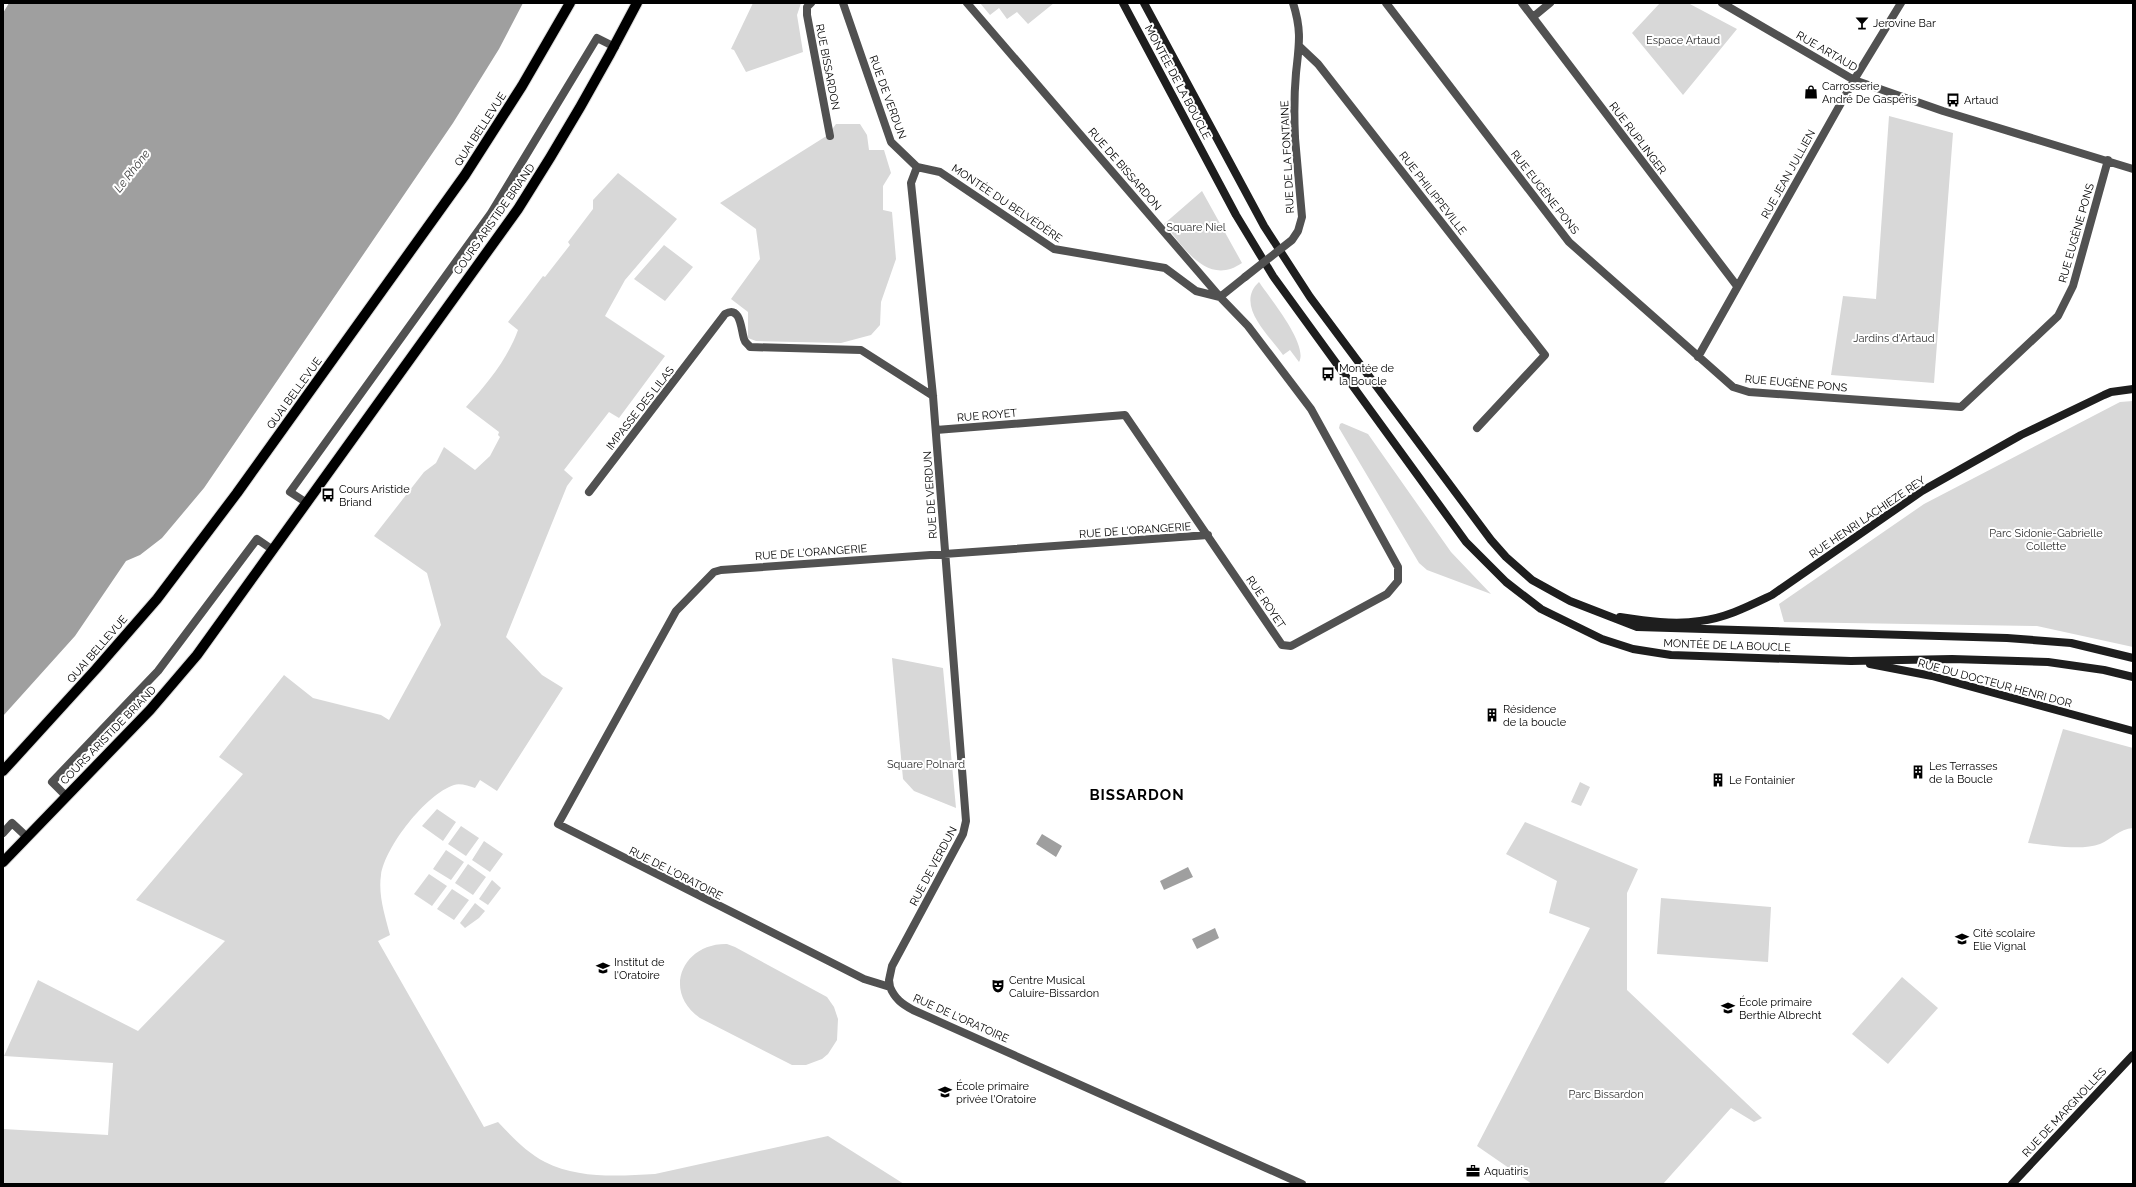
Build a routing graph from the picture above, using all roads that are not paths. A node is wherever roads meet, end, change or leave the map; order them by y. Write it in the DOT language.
graph roads {
  1 [pos="569,3"];
  2 [pos="637,3"];
  3 [pos="811,3"];
  4 [pos="843,3"];
  5 [pos="967,3"];
  6 [pos="1123,3"];
  7 [pos="1144,3"];
  8 [pos="1293,3"];
  9 [pos="1386,3"];
  10 [pos="1522,3"];
  11 [pos="1550,3"];
  12 [pos="1722,3"];
  13 [pos="1901,3"];
  14 [pos="1533,17"];
  15 [pos="615,47"];
  16 [pos="1300,47"];
  17 [pos="1854,80"];
  18 [pos="830,136"];
  19 [pos="2108,160"];
  20 [pos="917,167"];
  21 [pos="2133,169"];
  22 [pos="1738,286"];
  23 [pos="1220,297"];
  24 [pos="1266,350"];
  25 [pos="1698,357"];
  26 [pos="2133,389"];
  27 [pos="933,396"];
  28 [pos="1477,428"];
  29 [pos="936,430"];
  30 [pos="589,492"];
  31 [pos="307,503"];
  32 [pos="1208,535"];
  33 [pos="273,550"];
  34 [pos="945,554"];
  35 [pos="1605,615"];
  36 [pos="2133,658"];
  37 [pos="1851,661"];
  38 [pos="2133,678"];
  39 [pos="2133,731"];
  40 [pos="3,771"];
  41 [pos="66,796"];
  42 [pos="558,824"];
  43 [pos="3,833"];
  44 [pos="27,837"];
  45 [pos="3,862"];
  46 [pos="890,987"];
  47 [pos="2133,1055"];
  48 [pos="1302,1184"];
  49 [pos="2012,1184"];
  1 -- 40 [label="main road, QUAI BELLEVUE"];
  2 -- 15 [label="main road, COURS ARISTIDE BRIAND"];
  3 -- 18 [label="street, RUE BISSARDON"];
  4 -- 20 [label="street, RUE DE VERDUN"];
  5 -- 23 [label="street, RUE DE BISSARDON"];
  6 -- 37 [label="main road, MONTÉE DE LA BOUCLE"];
  7 -- 35 [label="main road, MONTÉE DE LA BOUCLE"];
  8 -- 16 [label="street, RUE DE LA FONTAINE"];
  9 -- 25 [label="street, RUE EUGÈNE PONS"];
  10 -- 14 [label="street, RUE RUPLINGER"];
  11 -- 14 [label="street"];
  12 -- 17 [label="street, RUE ARTAUD"];
  13 -- 17 [label="street, RUE JEAN JULLIEN"];
  14 -- 22 [label="street, RUE RUPLINGER"];
  15 -- 31 [label="main road, COURS ARISTIDE BRIAND"];
  15 -- 31 [label="street"];
  16 -- 23 [label="street, RUE DE LA FONTAINE, bridge"];
  16 -- 28 [label="street, RUE PHILIPPEVILLE"];
  17 -- 19 [label="street, RUE ARTAUD"];
  17 -- 22 [label="street, RUE JEAN JULLIEN"];
  19 -- 21 [label="street, RUE ARTAUD"];
  19 -- 25 [label="street, RUE EUGÈNE PONS"];
  20 -- 23 [label="street, MONTÉE DU BELVÉDÈRE"];
  20 -- 27 [label="street, RUE DE VERDUN"];
  22 -- 25 [label="street, RUE JEAN JULLIEN"];
  23 -- 24 [label="street, RUE DE BISSARDON"];
  24 -- 32 [label="street, RUE ROYET"];
  26 -- 35 [label="main road, RUE HENRI LACHIEZE REY"];
  27 -- 29 [label="street, RUE DE VERDUN"];
  27 -- 30 [label="street, IMPASSE DES LILAS"];
  29 -- 32 [label="street, RUE ROYET"];
  29 -- 34 [label="street, RUE DE VERDUN"];
  31 -- 33 [label="main road, COURS ARISTIDE BRIAND"];
  32 -- 34 [label="street, RUE DE L'ORANGERIE"];
  33 -- 41 [label="main road, COURS ARISTIDE BRIAND"];
  33 -- 41 [label="street"];
  34 -- 42 [label="street, RUE DE L'ORANGERIE"];
  34 -- 46 [label="street, RUE DE VERDUN"];
  35 -- 36 [label="main road, MONTÉE DE LA BOUCLE"];
  37 -- 38 [label="main road, MONTÉE DE LA BOUCLE"];
  37 -- 39 [label="main road, RUE DU DOCTEUR HENRI DOR"];
  41 -- 44 [label="main road, COURS ARISTIDE BRIAND"];
  42 -- 46 [label="street, RUE DE L'ORATOIRE"];
  43 -- 44 [label="street"];
  44 -- 45 [label="main road, COURS ARISTIDE BRIAND"];
  46 -- 48 [label="street, RUE DE L'ORATOIRE"];
  47 -- 49 [label="main road, RUE DE MARGNOLLES"];
}
